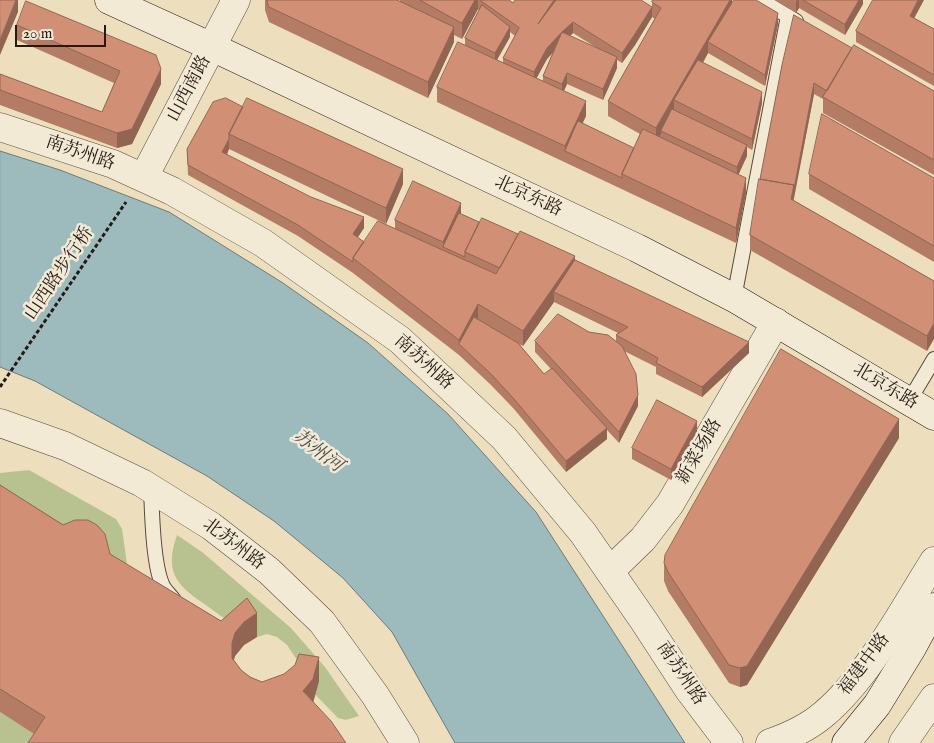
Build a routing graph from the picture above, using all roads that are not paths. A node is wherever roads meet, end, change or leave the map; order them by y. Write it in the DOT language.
graph roads {
  1 [pos="109,0"];
  2 [pos="236,0"];
  3 [pos="761,0"];
  4 [pos="788,16"];
  5 [pos="806,26"];
  6 [pos="212,47"];
  7 [pos="0,127"];
  8 [pos="144,177"];
  9 [pos="734,298"];
  10 [pos="776,322"];
  11 [pos="934,359"];
  12 [pos="909,401"];
  13 [pos="934,416"];
  14 [pos="0,422"];
  15 [pos="151,488"];
  16 [pos="934,561"];
  17 [pos="610,571"];
  18 [pos="934,607"];
  19 [pos="184,608"];
  20 [pos="934,698"];
  21 [pos="401,742"];
  22 [pos="729,743"];
  23 [pos="770,743"];
  24 [pos="846,743"];
  25 [pos="903,743"];
  1 -- 6 [label="street, 北京东路"];
  2 -- 6 [label="street, 山西南路"];
  3 -- 4 [label="lane"];
  4 -- 5 [label="lane"];
  4 -- 9 [label="lane"];
  6 -- 8 [label="street, 山西南路"];
  6 -- 9 [label="street, 北京东路"];
  7 -- 8 [label="street, 南苏州路"];
  8 -- 17 [label="street, 南苏州路"];
  9 -- 10 [label="street, 北京东路"];
  10 -- 12 [label="street, 北京东路"];
  10 -- 17 [label="street, 新菜场路"];
  11 -- 12 [label="lane"];
  12 -- 13 [label="street, 北京东路"];
  14 -- 15 [label="street, 北苏州路"];
  15 -- 19 [label="lane"];
  15 -- 21 [label="street, 北苏州路"];
  16 -- 23 [label="street, 福建中路"];
  17 -- 22 [label="street, 南苏州路"];
  18 -- 24 [label="street, 福建中路"];
  20 -- 25 [label="street"];
}
